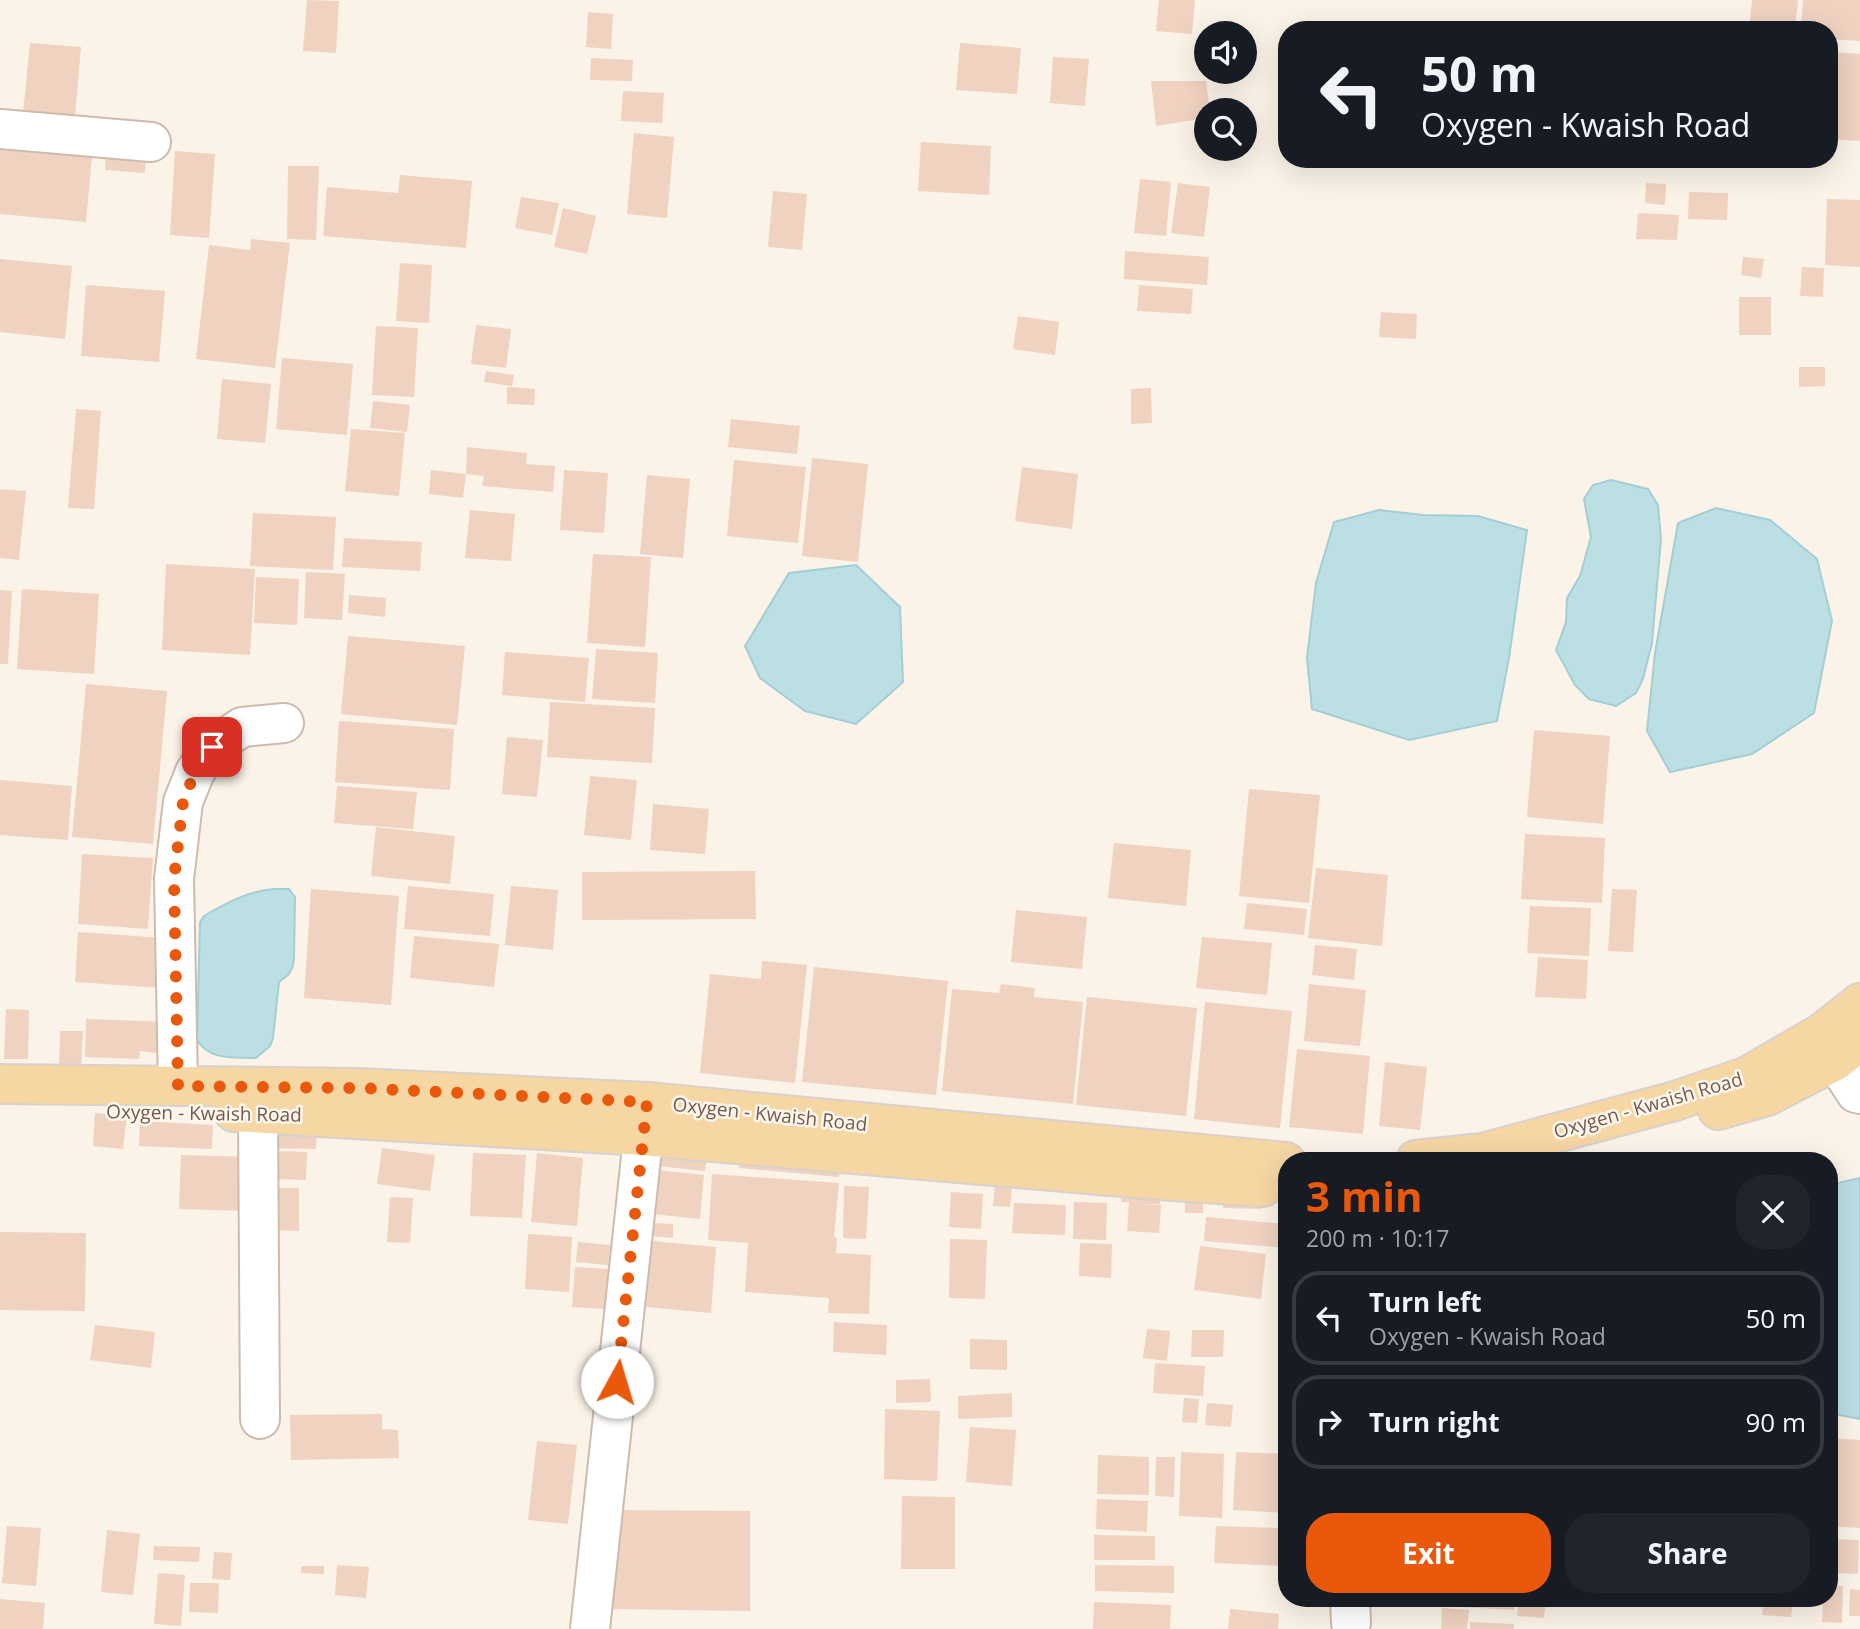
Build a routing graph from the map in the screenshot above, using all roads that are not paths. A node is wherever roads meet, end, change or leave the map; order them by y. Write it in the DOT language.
graph roads {
  1 [pos="0,129"];
  2 [pos="151,142"];
  3 [pos="284,723"];
  4 [pos="1860,1003"];
  5 [pos="1839,1045"];
  6 [pos="0,1084"];
  7 [pos="178,1086"];
  8 [pos="1860,1094"];
  9 [pos="0,1109"];
  10 [pos="258,1112"];
  11 [pos="645,1119"];
  12 [pos="1486,1152"];
  13 [pos="1574,1152"];
  14 [pos="1278,1161"];
  15 [pos="1278,1187"];
  16 [pos="260,1419"];
  17 [pos="590,1629"];
  1 -- 2 [label="street"];
  3 -- 7 [label="street"];
  4 -- 5 [label="main road, Oxygen - Kwaish Road"];
  5 -- 8 [label="street"];
  5 -- 12 [label="main road, Oxygen - Kwaish Road"];
  5 -- 13 [label="main road, Oxygen - Kwaish Road"];
  6 -- 7 [label="main road, Oxygen - Kwaish Road"];
  7 -- 11 [label="main road, Oxygen - Kwaish Road"];
  9 -- 10 [label="main road, Oxygen - Kwaish Road"];
  10 -- 11 [label="main road, Oxygen - Kwaish Road"];
  10 -- 16 [label="street"];
  11 -- 14 [label="main road, Oxygen - Kwaish Road"];
  11 -- 15 [label="main road, Oxygen - Kwaish Road"];
  11 -- 17 [label="street"];
}
